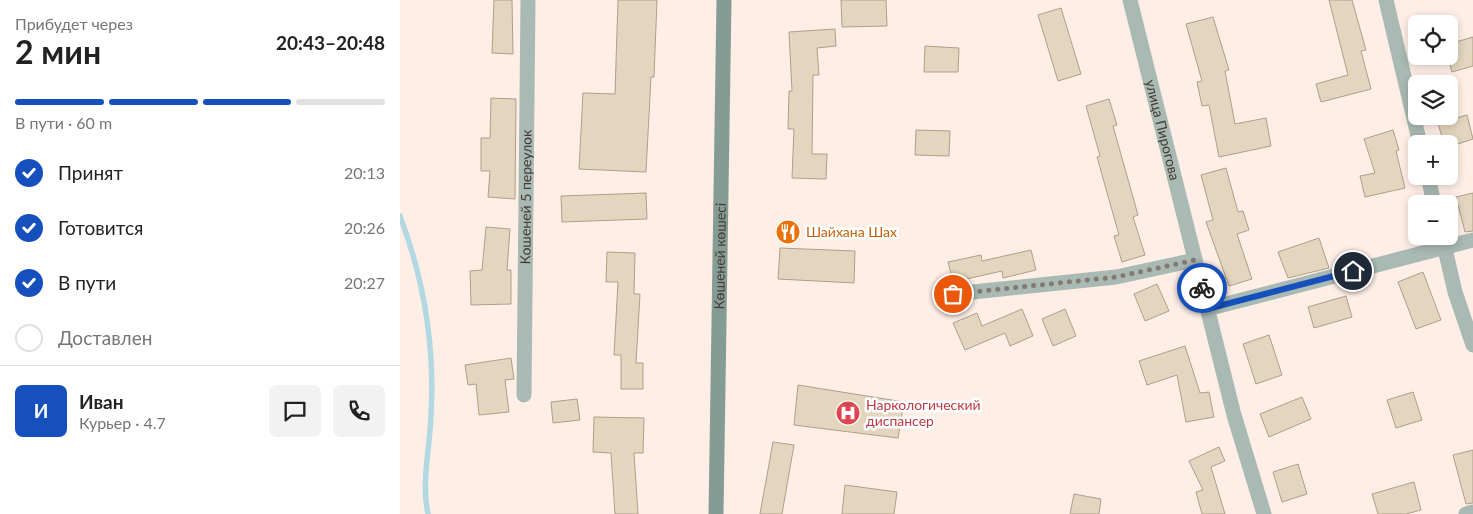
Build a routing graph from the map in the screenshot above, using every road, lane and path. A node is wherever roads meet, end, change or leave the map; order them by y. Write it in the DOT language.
graph roads {
  1 [pos="528,0"];
  2 [pos="724,0"];
  3 [pos="1130,0"];
  4 [pos="1386,0"];
  5 [pos="1418,135"];
  6 [pos="1473,240"];
  7 [pos="1458,241"];
  8 [pos="1432,245"];
  9 [pos="1444,245"];
  10 [pos="1195,260"];
  11 [pos="953,294"];
  12 [pos="1207,309"];
  13 [pos="1473,345"];
  14 [pos="524,395"];
  15 [pos="1473,512"];
  16 [pos="716,514"];
  17 [pos="1264,514"];
  18 [pos="1466,514"];
  1 -- 14 [label="street, Кошеней 5 переулок"];
  2 -- 16 [label="main road, Көшеней көшесі"];
  3 -- 10 [label="street, улица Пирогова"];
  4 -- 5 [label="street"];
  6 -- 7 [label="street"];
  8 -- 12 [label="street"];
  9 -- 13 [label="street"];
  10 -- 11 [label="street"];
  10 -- 12 [label="street, улица Пирогова"];
  12 -- 17 [label="street, улица Пирогова"];
  15 -- 18 [label="street"];
}
